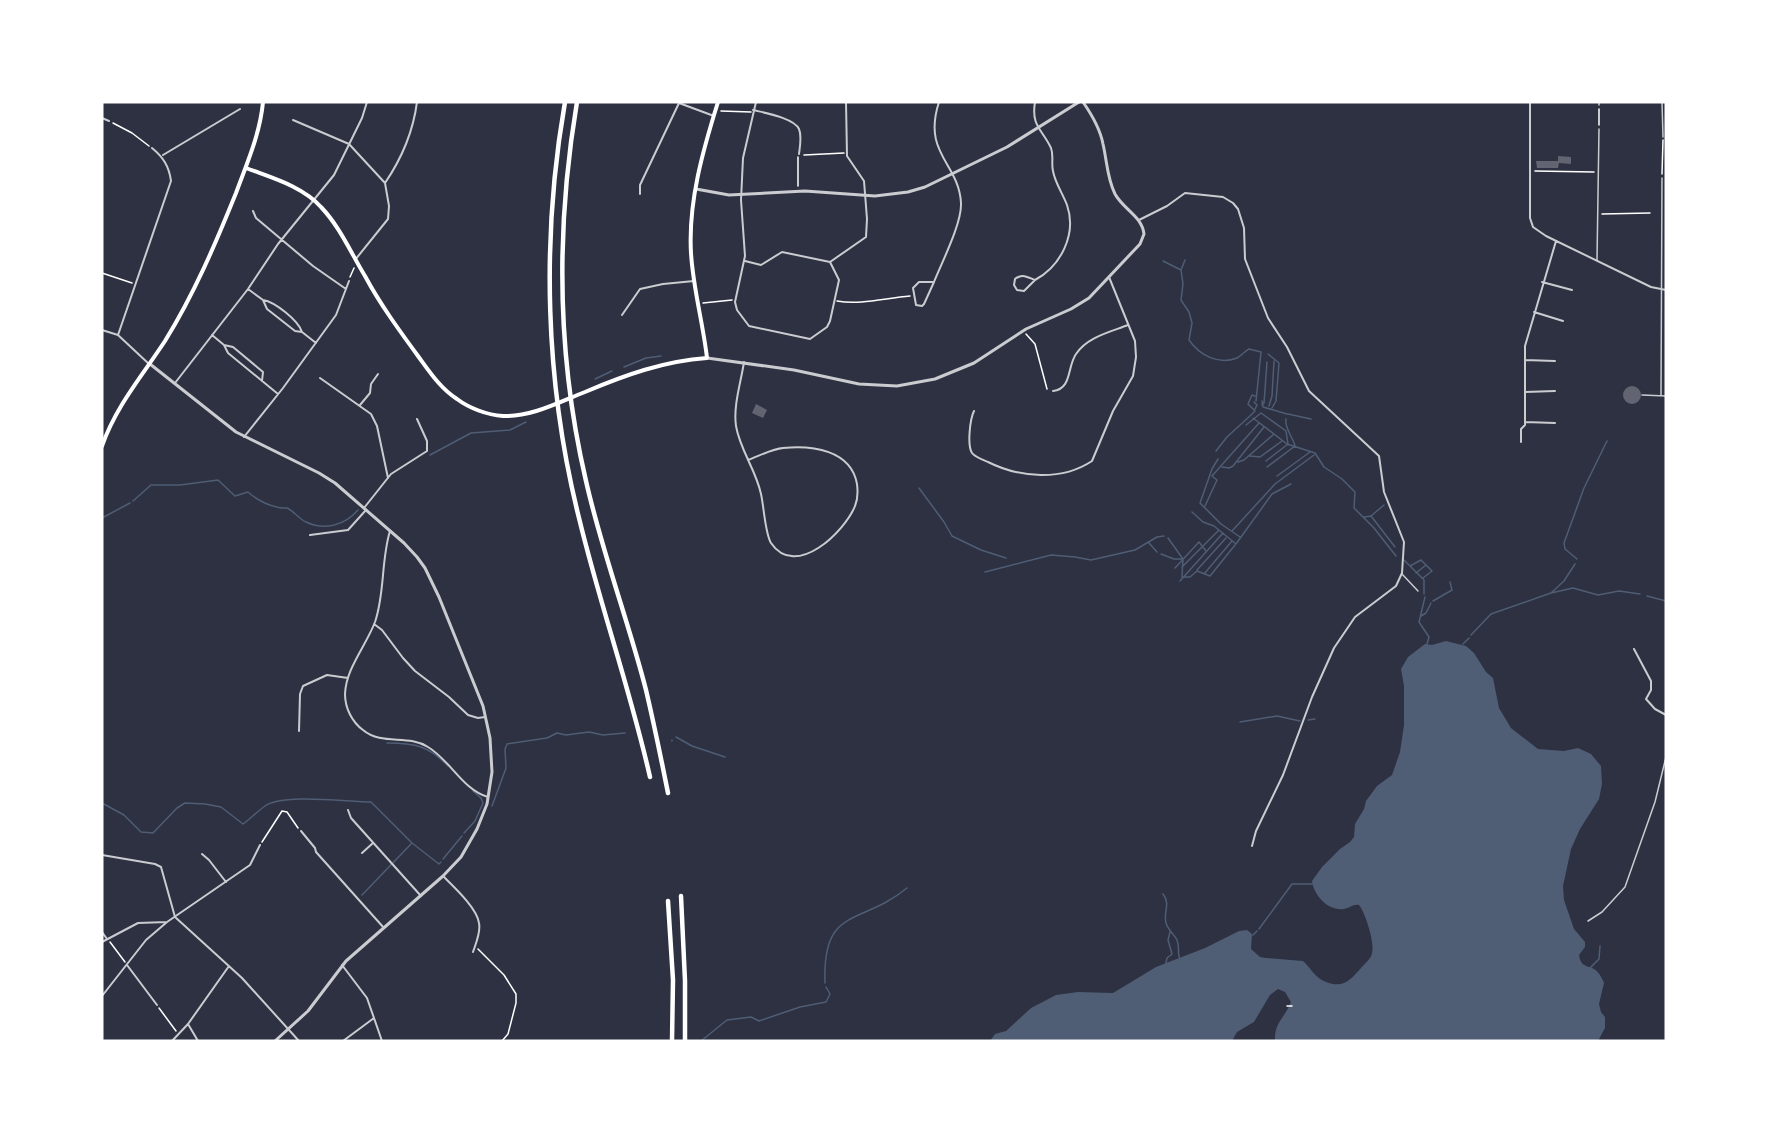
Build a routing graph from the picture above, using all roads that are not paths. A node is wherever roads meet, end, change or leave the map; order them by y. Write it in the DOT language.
graph roads {
  1 [pos="263,102"];
  2 [pos="367,102"];
  3 [pos="417,102"];
  4 [pos="566,102"];
  5 [pos="576,102"];
  6 [pos="718,102"];
  7 [pos="756,102"];
  8 [pos="846,102"];
  9 [pos="939,102"];
  10 [pos="1035,102"];
  11 [pos="1081,102"];
  12 [pos="1530,102"];
  13 [pos="679,103"];
  14 [pos="1662,104"];
  15 [pos="1666,105"];
  16 [pos="240,109"];
  17 [pos="753,111"];
  18 [pos="714,116"];
  19 [pos="102,118"];
  20 [pos="292,120"];
  21 [pos="111,122"];
  22 [pos="1039,128"];
  23 [pos="1599,129"];
  24 [pos="1663,137"];
  25 [pos="349,144"];
  26 [pos="152,148"];
  27 [pos="799,154"];
  28 [pos="162,156"];
  29 [pos="246,168"];
  30 [pos="951,175"];
  31 [pos="1662,178"];
  32 [pos="385,183"];
  33 [pos="696,189"];
  34 [pos="640,194"];
  35 [pos="741,194"];
  36 [pos="866,195"];
  37 [pos="314,200"];
  38 [pos="253,211"];
  39 [pos="1139,220"];
  40 [pos="283,239"];
  41 [pos="1556,241"];
  42 [pos="745,261"];
  43 [pos="1597,261"];
  44 [pos="356,262"];
  45 [pos="830,262"];
  46 [pos="1109,277"];
  47 [pos="1035,280"];
  48 [pos="349,281"];
  49 [pos="694,281"];
  50 [pos="934,282"];
  51 [pos="1542,282"];
  52 [pos="248,289"];
  53 [pos="346,289"];
  54 [pos="1572,290"];
  55 [pos="1664,290"];
  56 [pos="263,300"];
  57 [pos="1534,312"];
  58 [pos="622,315"];
  59 [pos="1563,321"];
  60 [pos="1128,325"];
  61 [pos="102,330"];
  62 [pos="302,332"];
  63 [pos="118,335"];
  64 [pos="212,335"];
  65 [pos="316,343"];
  66 [pos="224,345"];
  67 [pos="707,358"];
  68 [pos="1525,360"];
  69 [pos="1555,361"];
  70 [pos="744,362"];
  71 [pos="149,364"];
  72 [pos="378,374"];
  73 [pos="320,378"];
  74 [pos="262,381"];
  75 [pos="174,384"];
  76 [pos="1053,391"];
  77 [pos="1555,391"];
  78 [pos="1525,392"];
  79 [pos="278,394"];
  80 [pos="1642,395"];
  81 [pos="1660,396"];
  82 [pos="1666,396"];
  83 [pos="360,405"];
  84 [pos="974,411"];
  85 [pos="417,419"];
  86 [pos="1525,422"];
  87 [pos="1555,423"];
  88 [pos="104,432"];
  89 [pos="243,437"];
  90 [pos="1521,442"];
  91 [pos="102,446"];
  92 [pos="748,460"];
  93 [pos="388,478"];
  94 [pos="365,509"];
  95 [pos="390,531"];
  96 [pos="310,535"];
  97 [pos="1402,573"];
  98 [pos="1419,591"];
  99 [pos="374,624"];
  100 [pos="1634,649"];
  101 [pos="348,678"];
  102 [pos="1666,716"];
  103 [pos="486,717"];
  104 [pos="299,731"];
  105 [pos="1666,757"];
  106 [pos="650,777"];
  107 [pos="668,793"];
  108 [pos="488,797"];
  109 [pos="348,810"];
  110 [pos="301,831"];
  111 [pos="373,843"];
  112 [pos="260,845"];
  113 [pos="1252,846"];
  114 [pos="362,853"];
  115 [pos="202,854"];
  116 [pos="102,855"];
  117 [pos="443,876"];
  118 [pos="226,882"];
  119 [pos="421,896"];
  120 [pos="681,896"];
  121 [pos="668,901"];
  122 [pos="175,917"];
  123 [pos="1588,921"];
  124 [pos="167,922"];
  125 [pos="384,927"];
  126 [pos="102,932"];
  127 [pos="107,939"];
  128 [pos="102,942"];
  129 [pos="472,951"];
  130 [pos="127,965"];
  131 [pos="342,965"];
  132 [pos="229,966"];
  133 [pos="102,996"];
  134 [pos="157,1005"];
  135 [pos="374,1018"];
  136 [pos="188,1024"];
  137 [pos="288,1029"];
  138 [pos="171,1041"];
  139 [pos="198,1041"];
  140 [pos="275,1041"];
  141 [pos="299,1041"];
  142 [pos="343,1041"];
  143 [pos="382,1041"];
  144 [pos="672,1041"];
  145 [pos="685,1041"];
  1 -- 29 [label="main road"];
  2 -- 25 [label="street"];
  3 -- 32 [label="street"];
  4 -- 106 [label="highway"];
  5 -- 107 [label="highway"];
  6 -- 18 [label="main road"];
  7 -- 17 [label="street"];
  8 -- 36 [label="street"];
  9 -- 30 [label="street"];
  10 -- 22 [label="street"];
  11 -- 22 [label="street"];
  11 -- 39 [label="street"];
  12 -- 41 [label="street"];
  13 -- 18 [label="street"];
  13 -- 34 [label="street"];
  14 -- 15 [label="lane"];
  14 -- 24 [label="lane"];
  16 -- 28 [label="street"];
  17 -- 27 [label="street"];
  17 -- 35 [label="street"];
  18 -- 33 [label="main road"];
  19 -- 21 [label="street"];
  20 -- 25 [label="street"];
  22 -- 30 [label="street"];
  22 -- 47 [label="street"];
  23 -- 43 [label="lane"];
  25 -- 32 [label="street"];
  25 -- 37 [label="street"];
  26 -- 28 [label="street"];
  28 -- 63 [label="street"];
  29 -- 37 [label="main road"];
  29 -- 71 [label="main road"];
  30 -- 36 [label="street"];
  30 -- 50 [label="street"];
  31 -- 55 [label="lane"];
  32 -- 44 [label="street"];
  33 -- 35 [label="street"];
  33 -- 49 [label="main road"];
  35 -- 36 [label="street"];
  35 -- 42 [label="street"];
  36 -- 45 [label="street"];
  37 -- 40 [label="street"];
  37 -- 44 [label="main road"];
  38 -- 40 [label="street"];
  39 -- 46 [label="street"];
  39 -- 97 [label="street"];
  40 -- 52 [label="street"];
  40 -- 53 [label="street"];
  41 -- 43 [label="street"];
  41 -- 51 [label="street"];
  42 -- 45 [label="street"];
  42 -- 45 [label="street"];
  43 -- 55 [label="street"];
  44 -- 67 [label="main road"];
  46 -- 60 [label="street"];
  46 -- 70 [label="street"];
  47 -- 47 [label="street"];
  48 -- 53 [label="street"];
  49 -- 58 [label="street"];
  49 -- 67 [label="main road"];
  50 -- 50 [label="street"];
  51 -- 54 [label="street"];
  51 -- 57 [label="street"];
  52 -- 56 [label="street"];
  52 -- 64 [label="street"];
  53 -- 65 [label="street"];
  55 -- 81 [label="lane"];
  56 -- 62 [label="street"];
  56 -- 62 [label="street"];
  57 -- 59 [label="street"];
  57 -- 68 [label="street"];
  60 -- 76 [label="street"];
  60 -- 84 [label="street"];
  61 -- 63 [label="street"];
  62 -- 65 [label="street"];
  63 -- 71 [label="street"];
  64 -- 66 [label="street"];
  64 -- 75 [label="street"];
  65 -- 79 [label="street"];
  66 -- 74 [label="street"];
  66 -- 74 [label="street"];
  67 -- 70 [label="street"];
  68 -- 69 [label="street"];
  68 -- 78 [label="street"];
  70 -- 92 [label="street"];
  71 -- 75 [label="street"];
  71 -- 88 [label="main road"];
  72 -- 83 [label="street"];
  73 -- 83 [label="street"];
  74 -- 79 [label="street"];
  75 -- 89 [label="street"];
  77 -- 78 [label="street"];
  78 -- 86 [label="street"];
  79 -- 89 [label="street"];
  80 -- 81 [label="lane"];
  81 -- 82 [label="lane"];
  83 -- 93 [label="street"];
  85 -- 93 [label="street"];
  86 -- 87 [label="street"];
  86 -- 90 [label="street"];
  88 -- 91 [label="main road"];
  89 -- 94 [label="street"];
  92 -- 92 [label="street"];
  93 -- 94 [label="street"];
  94 -- 95 [label="street"];
  94 -- 96 [label="street"];
  95 -- 99 [label="street"];
  95 -- 103 [label="street"];
  97 -- 98 [label="lane"];
  97 -- 113 [label="street"];
  99 -- 101 [label="street"];
  99 -- 103 [label="street"];
  100 -- 102 [label="street"];
  101 -- 104 [label="street"];
  101 -- 108 [label="street"];
  103 -- 108 [label="street"];
  105 -- 123 [label="lane"];
  108 -- 117 [label="street"];
  109 -- 111 [label="street"];
  110 -- 125 [label="street"];
  111 -- 114 [label="street"];
  111 -- 119 [label="street"];
  112 -- 118 [label="street"];
  115 -- 118 [label="street"];
  116 -- 122 [label="street"];
  117 -- 119 [label="street"];
  117 -- 129 [label="street"];
  118 -- 122 [label="street"];
  119 -- 125 [label="street"];
  120 -- 145 [label="highway"];
  121 -- 144 [label="highway"];
  122 -- 124 [label="street"];
  122 -- 132 [label="street"];
  124 -- 127 [label="street"];
  124 -- 130 [label="street"];
  125 -- 131 [label="street"];
  126 -- 127 [label="street"];
  127 -- 128 [label="street"];
  130 -- 133 [label="street"];
  130 -- 134 [label="street"];
  131 -- 135 [label="street"];
  131 -- 137 [label="street"];
  132 -- 136 [label="street"];
  132 -- 137 [label="street"];
  135 -- 142 [label="street"];
  135 -- 143 [label="street"];
  136 -- 138 [label="street"];
  136 -- 139 [label="street"];
  137 -- 140 [label="street"];
  137 -- 141 [label="street"];
}
